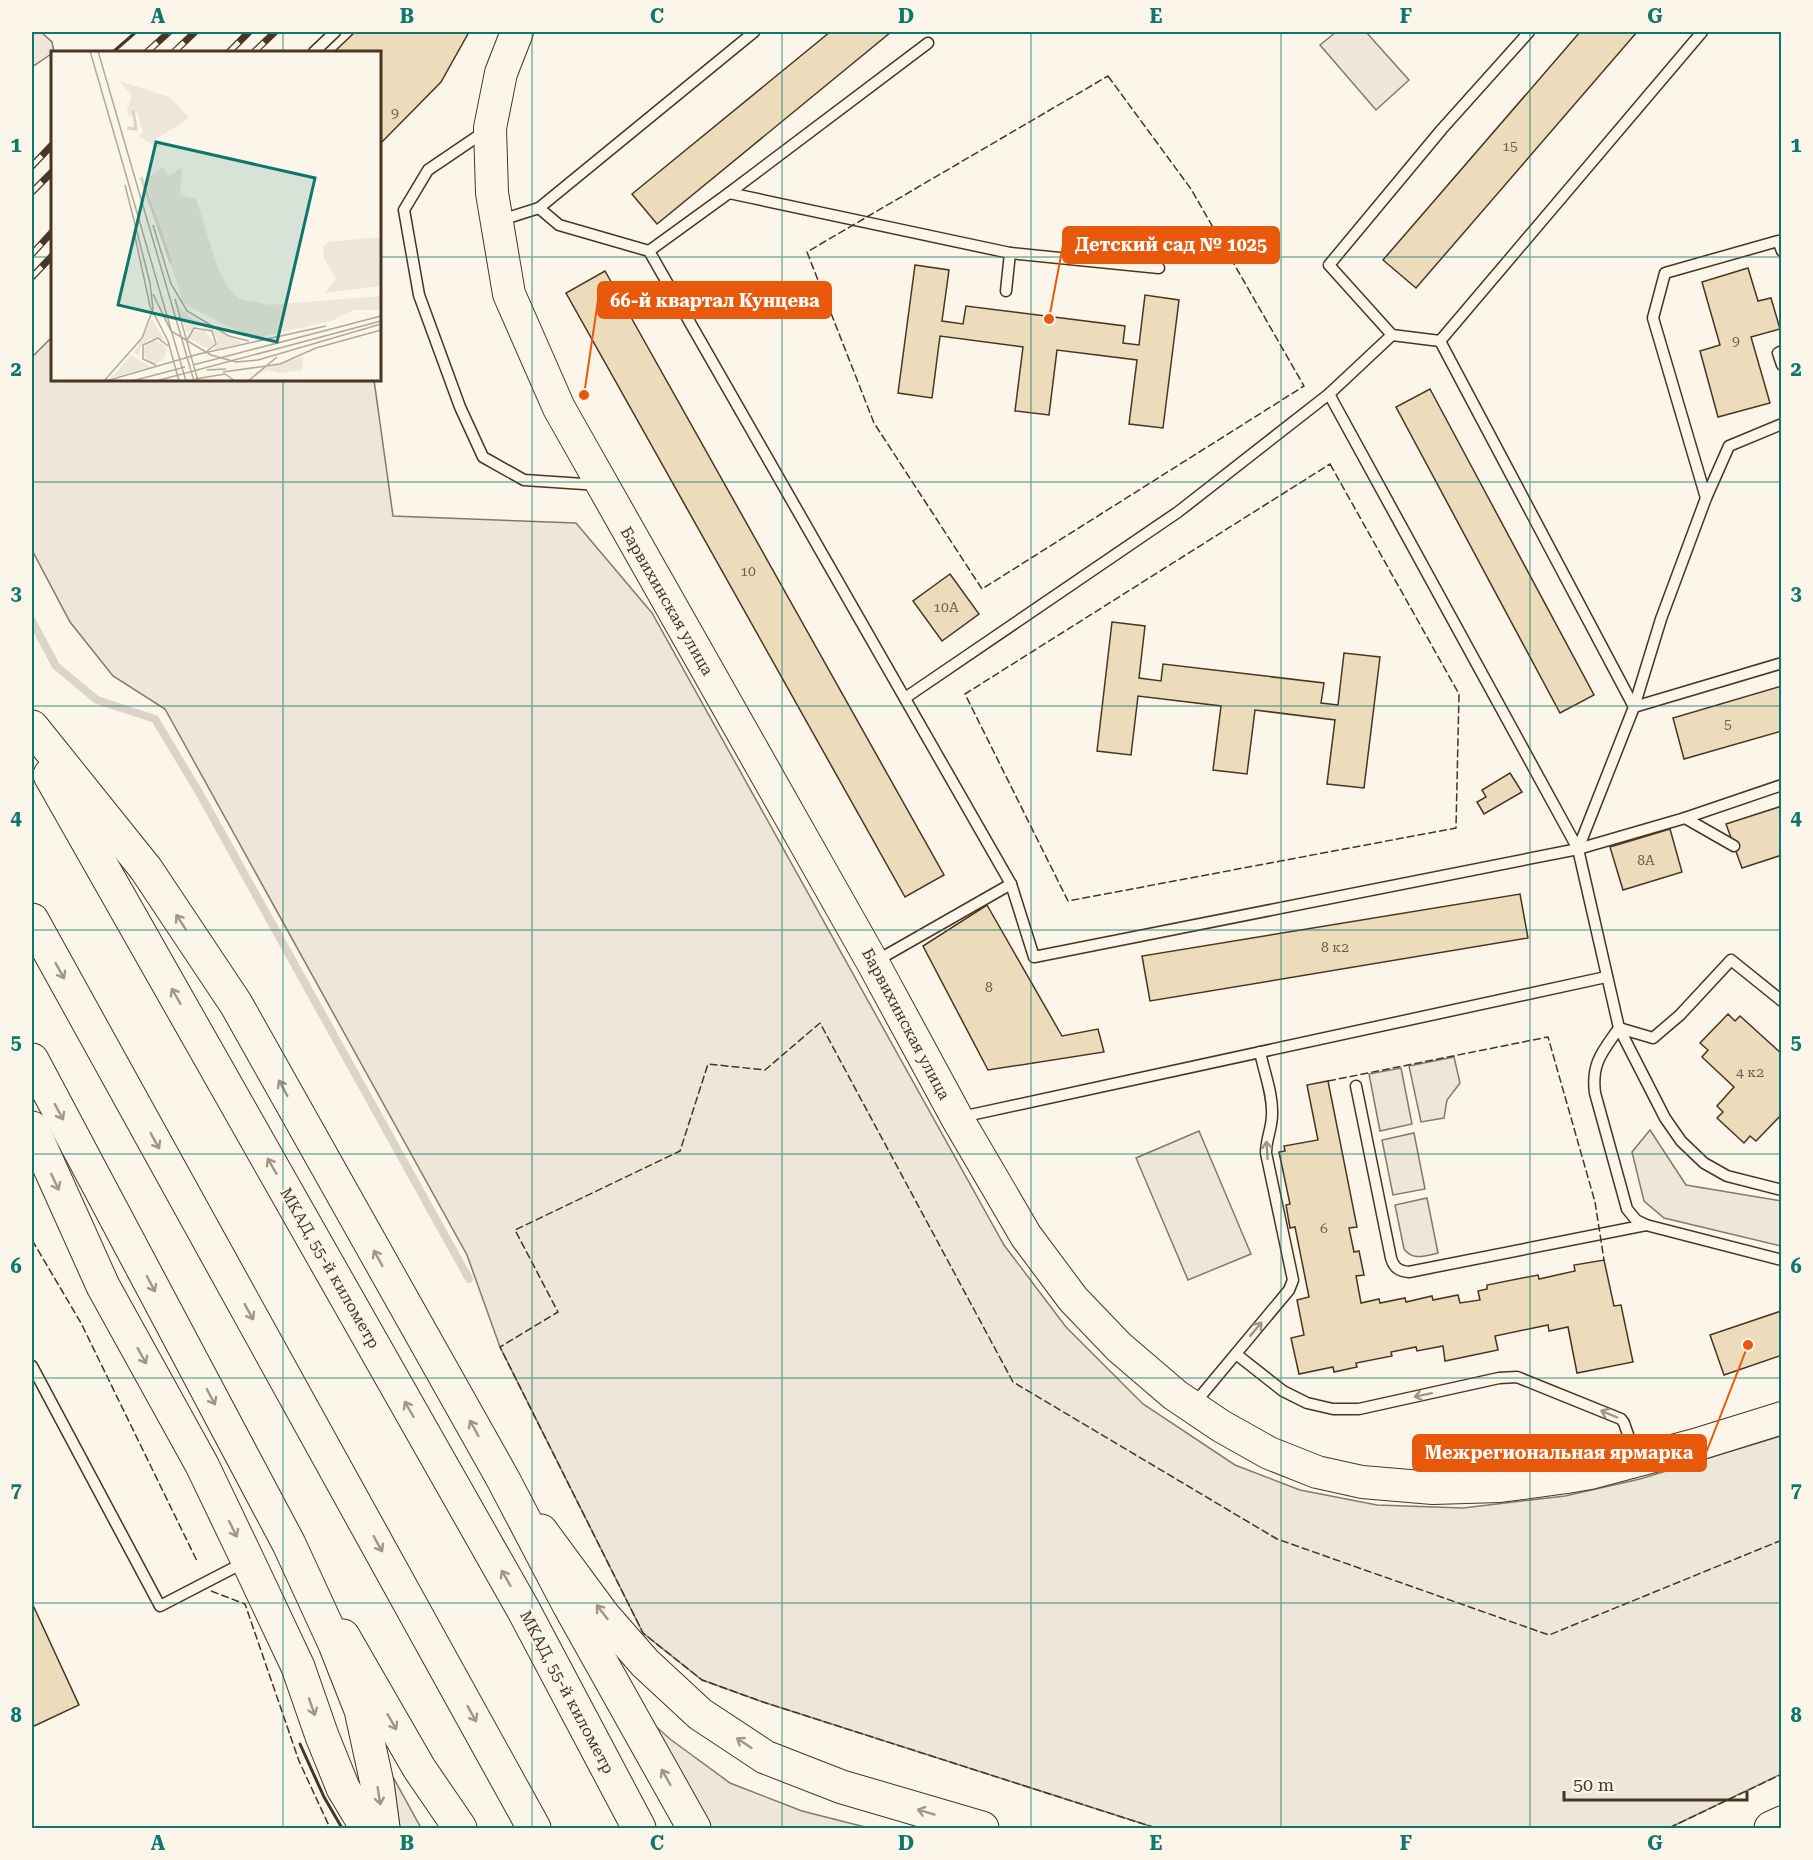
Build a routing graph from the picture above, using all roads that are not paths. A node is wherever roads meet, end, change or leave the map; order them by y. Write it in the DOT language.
graph roads {
  1 [pos="335,32"];
  2 [pos="517,32"];
  3 [pos="754,32"];
  4 [pos="1529,32"];
  5 [pos="1702,32"];
  6 [pos="928,43"];
  7 [pos="315,51"];
  8 [pos="490,128"];
  9 [pos="729,194"];
  10 [pos="539,208"];
  11 [pos="496,221"];
  12 [pos="1782,250"];
  13 [pos="649,251"];
  14 [pos="1010,253"];
  15 [pos="1159,268"];
  16 [pos="1006,291"];
  17 [pos="1392,335"];
  18 [pos="1440,342"];
  19 [pos="1782,351"];
  20 [pos="1782,365"];
  21 [pos="1329,394"];
  22 [pos="1782,424"];
  23 [pos="602,486"];
  24 [pos="1706,498"];
  25 [pos="1782,663"];
  26 [pos="905,698"];
  27 [pos="1634,707"];
  28 [pos="32,727"];
  29 [pos="32,742"];
  30 [pos="1782,784"];
  31 [pos="1685,818"];
  32 [pos="1734,846"];
  33 [pos="1578,849"];
  34 [pos="1011,884"];
  35 [pos="32,920"];
  36 [pos="873,963"];
  37 [pos="1606,977"];
  38 [pos="1782,1001"];
  39 [pos="1619,1028"];
  40 [pos="1260,1052"];
  41 [pos="32,1060"];
  42 [pos="1356,1086"];
  43 [pos="957,1118"];
  44 [pos="32,1128"];
  45 [pos="1782,1191"];
  46 [pos="1646,1225"];
  47 [pos="1782,1260"];
  48 [pos="1236,1354"];
  49 [pos="32,1365"];
  50 [pos="1192,1407"];
  51 [pos="1782,1418"];
  52 [pos="1637,1461"];
  53 [pos="502,1479"];
  54 [pos="289,1544"];
  55 [pos="248,1561"];
  56 [pos="1782,1823"];
  57 [pos="367,1828"];
  58 [pos="383,1828"];
  59 [pos="460,1828"];
  60 [pos="534,1828"];
  61 [pos="639,1828"];
  62 [pos="694,1828"];
  63 [pos="982,1828"];
  64 [pos="1771,1828"];
  1 -- 7 [label="lane"];
  2 -- 8 [label="street, Барвихинская улица"];
  3 -- 10 [label="lane"];
  4 -- 17 [label="lane"];
  5 -- 18 [label="lane"];
  6 -- 9 [label="lane"];
  8 -- 11 [label="street, Барвихинская улица"];
  8 -- 23 [label="lane"];
  9 -- 13 [label="lane"];
  9 -- 14 [label="lane"];
  10 -- 11 [label="lane"];
  10 -- 13 [label="lane"];
  11 -- 23 [label="street, Барвихинская улица"];
  12 -- 24 [label="lane"];
  13 -- 26 [label="lane"];
  14 -- 15 [label="lane"];
  14 -- 16 [label="lane"];
  17 -- 18 [label="lane"];
  17 -- 21 [label="lane"];
  18 -- 27 [label="lane"];
  19 -- 20 [label="lane"];
  21 -- 26 [label="lane"];
  21 -- 33 [label="lane"];
  22 -- 24 [label="lane"];
  23 -- 36 [label="street, Барвихинская улица"];
  24 -- 27 [label="lane"];
  25 -- 27 [label="lane"];
  26 -- 34 [label="lane"];
  27 -- 33 [label="lane"];
  53 -- 28 [label="main road, one-way"];
  61 -- 29 [label="main road, МКАД, 55-й километр, one-way"];
  30 -- 31 [label="lane"];
  31 -- 32 [label="lane"];
  31 -- 33 [label="lane"];
  33 -- 34 [label="lane"];
  33 -- 37 [label="lane"];
  34 -- 36 [label="lane"];
  35 -- 60 [label="main road, one-way"];
  36 -- 43 [label="street, Барвихинская улица"];
  37 -- 39 [label="lane"];
  37 -- 40 [label="lane"];
  38 -- 39 [label="lane"];
  39 -- 45 [label="lane"];
  39 -- 46 [label="lane"];
  40 -- 43 [label="lane"];
  48 -- 40 [label="lane, one-way"];
  41 -- 54 [label="main road, one-way"];
  42 -- 46 [label="lane"];
  43 -- 50 [label="street, Барвихинская улица"];
  44 -- 55 [label="main road, one-way"];
  46 -- 47 [label="lane"];
  48 -- 50 [label="lane"];
  52 -- 48 [label="lane, one-way"];
  49 -- 55 [label="lane"];
  50 -- 52 [label="street, Барвихинская улица"];
  51 -- 52 [label="street, Барвихинская улица"];
  62 -- 53 [label="main road, one-way"];
  63 -- 53 [label="main road, one-way"];
  54 -- 58 [label="main road, one-way"];
  54 -- 59 [label="main road, one-way"];
  55 -- 57 [label="main road, one-way"];
  56 -- 64 [label="main road"];
}
